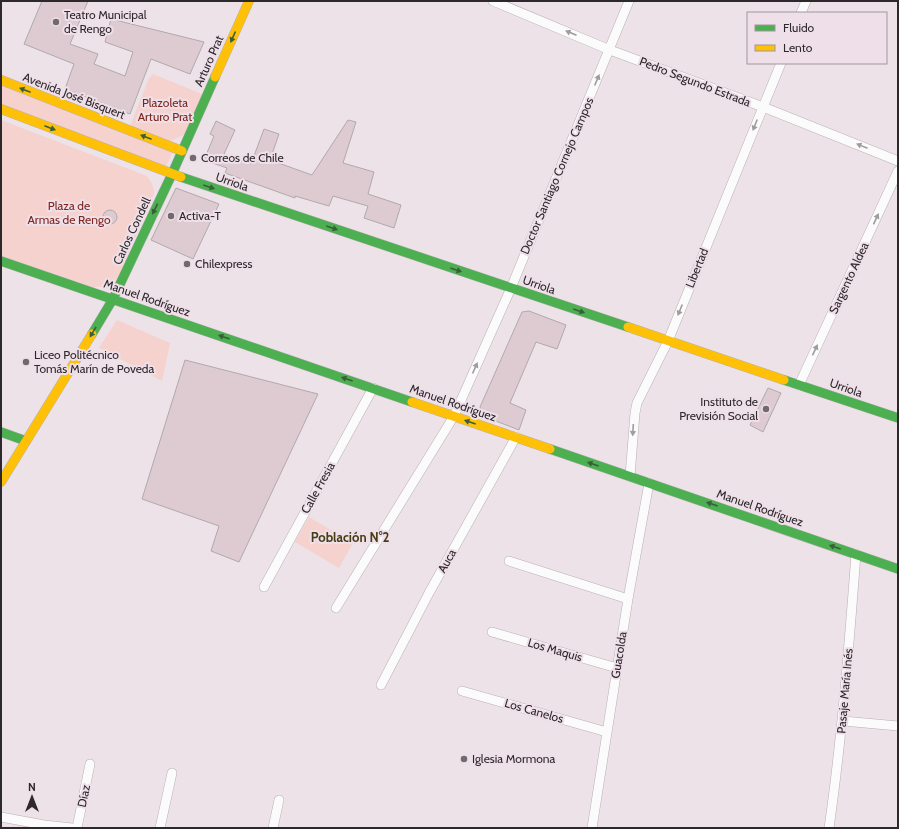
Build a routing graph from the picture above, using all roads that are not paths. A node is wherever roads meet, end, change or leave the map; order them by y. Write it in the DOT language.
graph roads {
  1 [pos="249,1"];
  2 [pos="493,1"];
  3 [pos="630,1"];
  4 [pos="806,1"];
  5 [pos="801,12"];
  6 [pos="610,50"];
  7 [pos="781,64"];
  8 [pos="1,80"];
  9 [pos="763,107"];
  10 [pos="1,109"];
  11 [pos="182,151"];
  12 [pos="898,161"];
  13 [pos="898,171"];
  14 [pos="172,174"];
  15 [pos="1,261"];
  16 [pos="510,288"];
  17 [pos="113,299"];
  18 [pos="668,341"];
  19 [pos="799,385"];
  20 [pos="373,388"];
  21 [pos="454,416"];
  22 [pos="898,418"];
  23 [pos="1,432"];
  24 [pos="516,438"];
  25 [pos="26,441"];
  26 [pos="630,476"];
  27 [pos="1,482"];
  28 [pos="649,483"];
  29 [pos="856,554"];
  30 [pos="509,561"];
  31 [pos="898,568"];
  32 [pos="264,588"];
  33 [pos="628,599"];
  34 [pos="336,608"];
  35 [pos="492,632"];
  36 [pos="617,668"];
  37 [pos="381,685"];
  38 [pos="462,691"];
  39 [pos="842,721"];
  40 [pos="898,726"];
  41 [pos="607,732"];
  42 [pos="90,764"];
  43 [pos="172,773"];
  44 [pos="279,800"];
  45 [pos="1,817"];
  46 [pos="72,828"];
  47 [pos="77,828"];
  48 [pos="160,828"];
  49 [pos="273,828"];
  50 [pos="592,828"];
  51 [pos="829,828"];
  1 -- 11 [label="main road, Arturo Prat, one-way"];
  6 -- 2 [label="street, Pedro Segundo Estrada, one-way"];
  3 -- 6 [label="street, Doctor Santiago Cornejo Campos"];
  4 -- 5 [label="street"];
  6 -- 9 [label="street, Pedro Segundo Estrada"];
  16 -- 6 [label="street, Doctor Santiago Cornejo Campos, one-way"];
  7 -- 9 [label="street, Libertad"];
  11 -- 8 [label="main road, Avenida José Bisquert, one-way"];
  12 -- 9 [label="street, Pedro Segundo Estrada, one-way"];
  9 -- 18 [label="street, Libertad, one-way"];
  10 -- 14 [label="main road, one-way"];
  11 -- 14 [label="main road, Arturo Prat"];
  19 -- 13 [label="street, Sargento Aldea, one-way"];
  14 -- 16 [label="main road, Urriola, one-way"];
  14 -- 17 [label="main road, Carlos Condell, one-way"];
  15 -- 17 [label="main road, Manuel Rodríguez"];
  16 -- 18 [label="main road, Urriola, one-way"];
  21 -- 16 [label="street, Doctor Santiago Cornejo Campos, one-way"];
  20 -- 17 [label="main road, Manuel Rodríguez, one-way"];
  17 -- 25 [label="main road, Carlos Condell, one-way"];
  18 -- 19 [label="main road, Urriola"];
  18 -- 26 [label="street, Libertad, one-way"];
  19 -- 22 [label="main road, Urriola"];
  20 -- 21 [label="main road, Manuel Rodríguez"];
  20 -- 32 [label="street, Calle Fresia"];
  24 -- 21 [label="main road, Manuel Rodríguez, one-way"];
  21 -- 34 [label="street, Doctor Santiago Cornejo Campos"];
  23 -- 25 [label="main road"];
  26 -- 24 [label="main road, Manuel Rodríguez, one-way"];
  24 -- 37 [label="street, Auca"];
  25 -- 27 [label="main road, Carlos Condell"];
  26 -- 28 [label="main road, Manuel Rodríguez"];
  29 -- 28 [label="main road, Manuel Rodríguez, one-way"];
  28 -- 33 [label="street, Guacolda"];
  29 -- 31 [label="main road, Manuel Rodríguez"];
  29 -- 39 [label="street, Pasaje María Inés"];
  30 -- 33 [label="street"];
  33 -- 36 [label="street, Guacolda"];
  35 -- 36 [label="street, Los Maquis"];
  36 -- 41 [label="street, Guacolda"];
  38 -- 41 [label="street, Los Canelos"];
  39 -- 40 [label="street"];
  39 -- 51 [label="street, Pasaje María Inés"];
  41 -- 50 [label="street, Guacolda"];
  42 -- 47 [label="street, Díaz"];
  43 -- 48 [label="street"];
  44 -- 49 [label="street"];
  45 -- 46 [label="street"];
}
